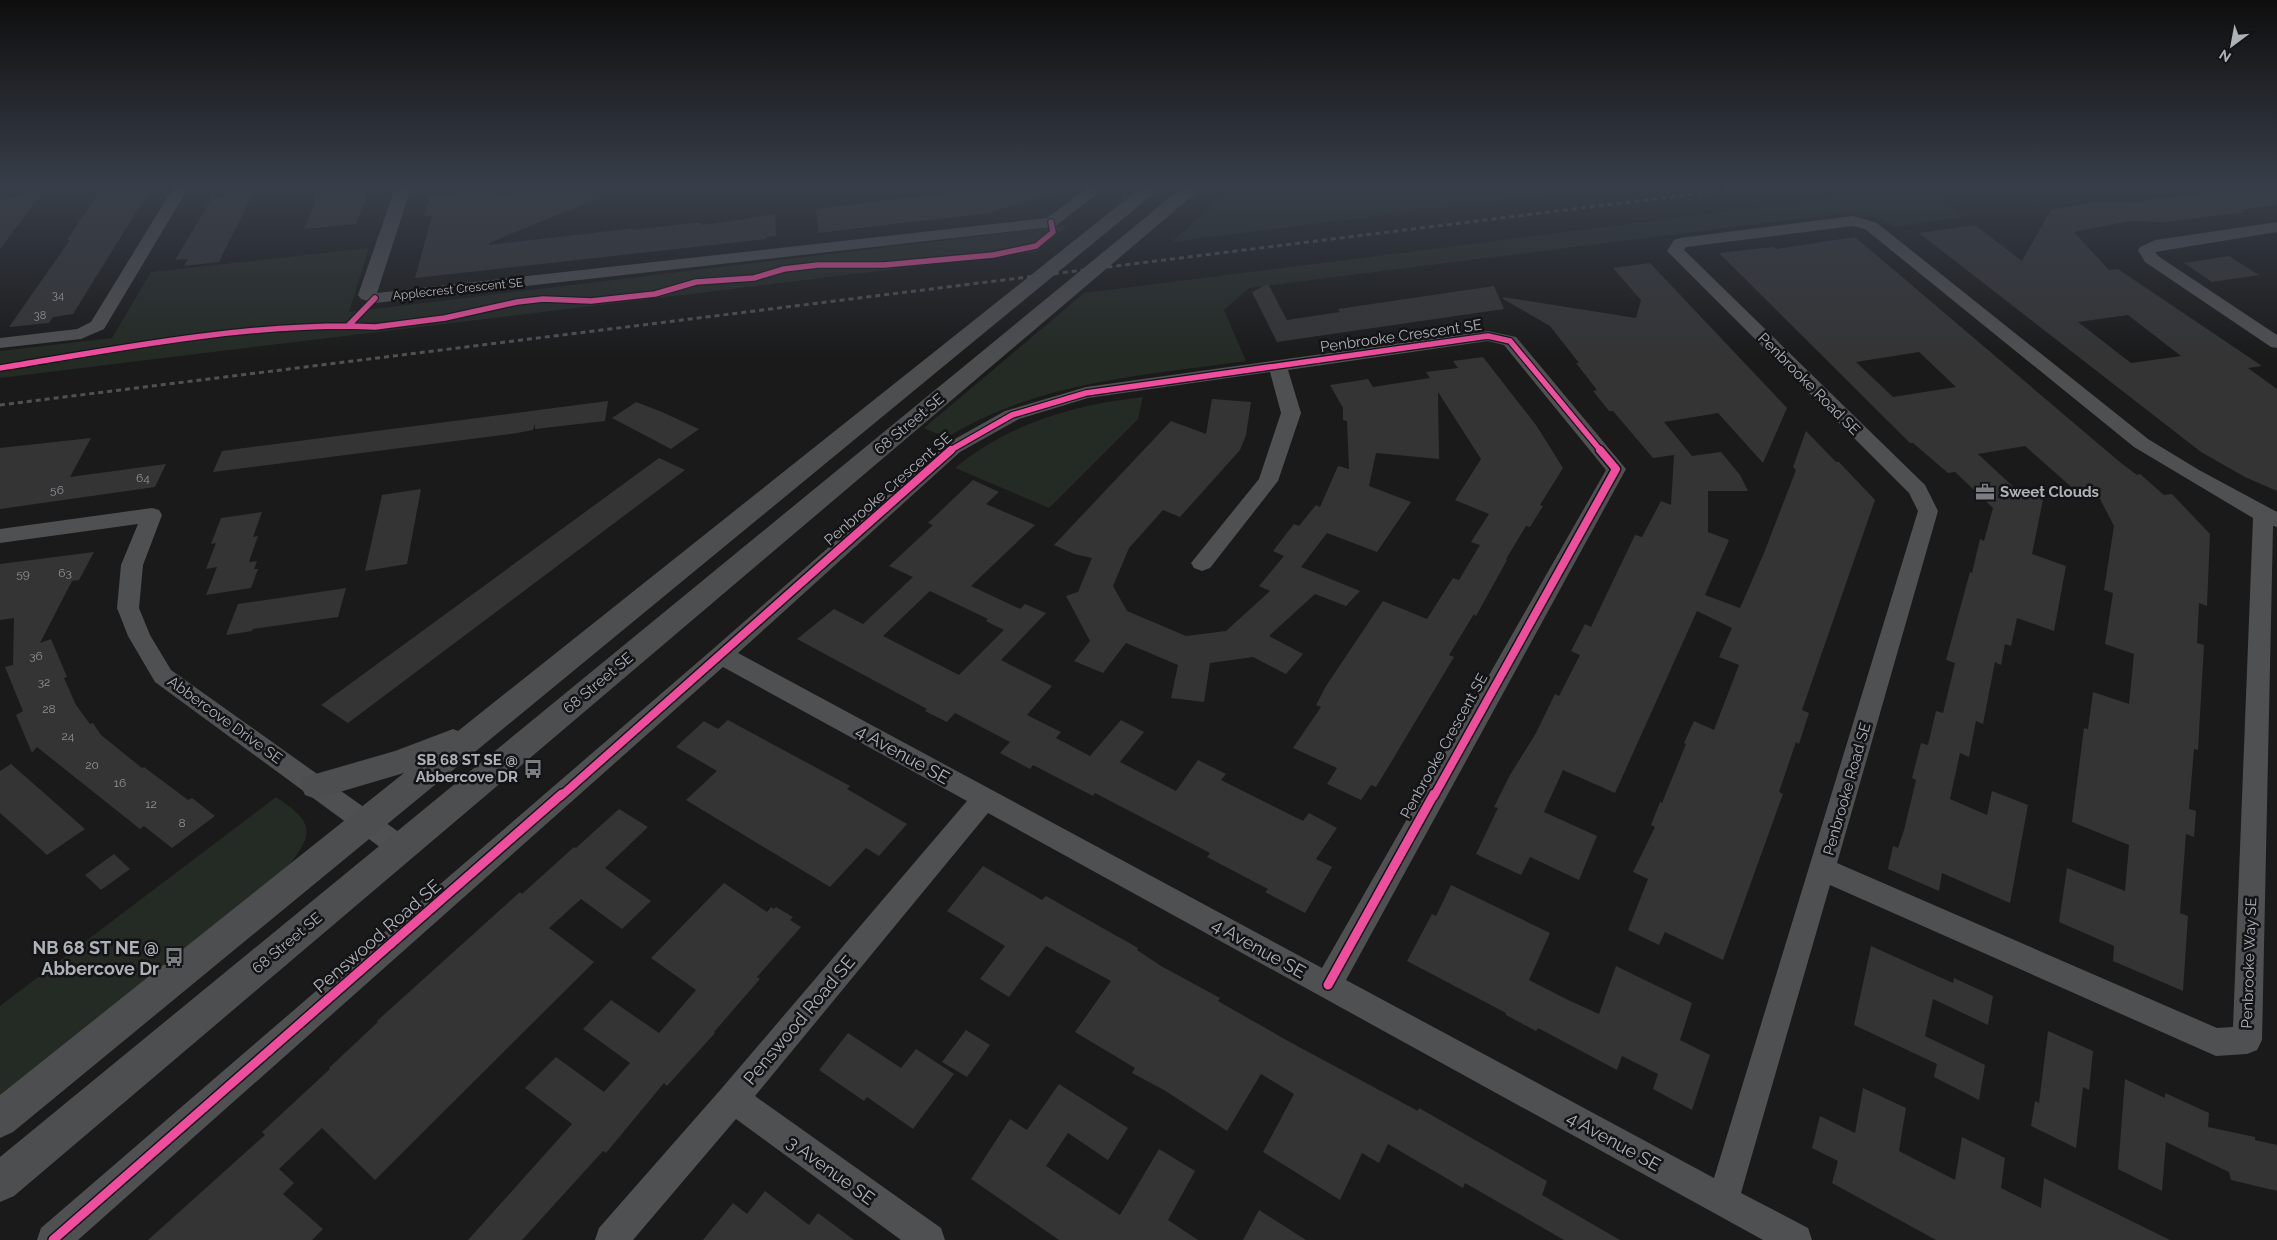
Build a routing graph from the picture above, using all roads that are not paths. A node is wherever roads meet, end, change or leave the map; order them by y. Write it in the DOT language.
graph roads {
  1 [pos="147,243"];
  2 [pos="385,243"];
  3 [pos="865,243"];
  4 [pos="1083,243"];
  5 [pos="1127,243"];
  6 [pos="1689,243"];
  7 [pos="1892,243"];
  8 [pos="2169,243"];
  9 [pos="0,343"];
  10 [pos="2277,343"];
  11 [pos="1278,367"];
  12 [pos="2270,518"];
  13 [pos="0,536"];
  14 [pos="1202,563"];
  15 [pos="721,656"];
  16 [pos="480,731"];
  17 [pos="316,786"];
  18 [pos="984,799"];
  19 [pos="365,823"];
  20 [pos="402,848"];
  21 [pos="1823,869"];
  22 [pos="1328,985"];
  23 [pos="733,1099"];
  24 [pos="0,1118"];
  25 [pos="0,1182"];
  26 [pos="1723,1200"];
  27 [pos="53,1240"];
  28 [pos="611,1240"];
  29 [pos="929,1240"];
  30 [pos="1796,1240"];
  1 -- 9 [label="street"];
  2 -- 3 [label="street, Applecrest Crescent SE"];
  4 -- 16 [label="main road, 68 Street SE"];
  5 -- 20 [label="main road, 68 Street SE"];
  6 -- 21 [label="street, Penbrooke Road SE"];
  7 -- 12 [label="street, Penbrooke Road SE"];
  8 -- 10 [label="street"];
  11 -- 14 [label="street"];
  11 -- 15 [label="street, Penbrooke Crescent SE"];
  11 -- 22 [label="street, Penbrooke Crescent SE"];
  12 -- 21 [label="street, Penbrooke Way SE"];
  13 -- 17 [label="street, Abbercove Drive SE"];
  15 -- 18 [label="street, 4 Avenue SE"];
  15 -- 27 [label="street, Penswood Road SE"];
  16 -- 17 [label="main road"];
  16 -- 19 [label="main road, 68 Street SE"];
  17 -- 19 [label="street, Abbercove Drive SE"];
  18 -- 22 [label="street, 4 Avenue SE"];
  18 -- 23 [label="street, Penswood Road SE"];
  19 -- 20 [label="street, Abbercove Drive SE"];
  19 -- 24 [label="main road, 68 Street SE"];
  20 -- 25 [label="main road, 68 Street SE"];
  21 -- 26 [label="street, Penbrooke Road SE"];
  22 -- 26 [label="street, 4 Avenue SE"];
  23 -- 28 [label="street, Penswood Road SE"];
  23 -- 29 [label="street, 3 Avenue SE"];
  26 -- 30 [label="street, 4 Avenue SE"];
}
